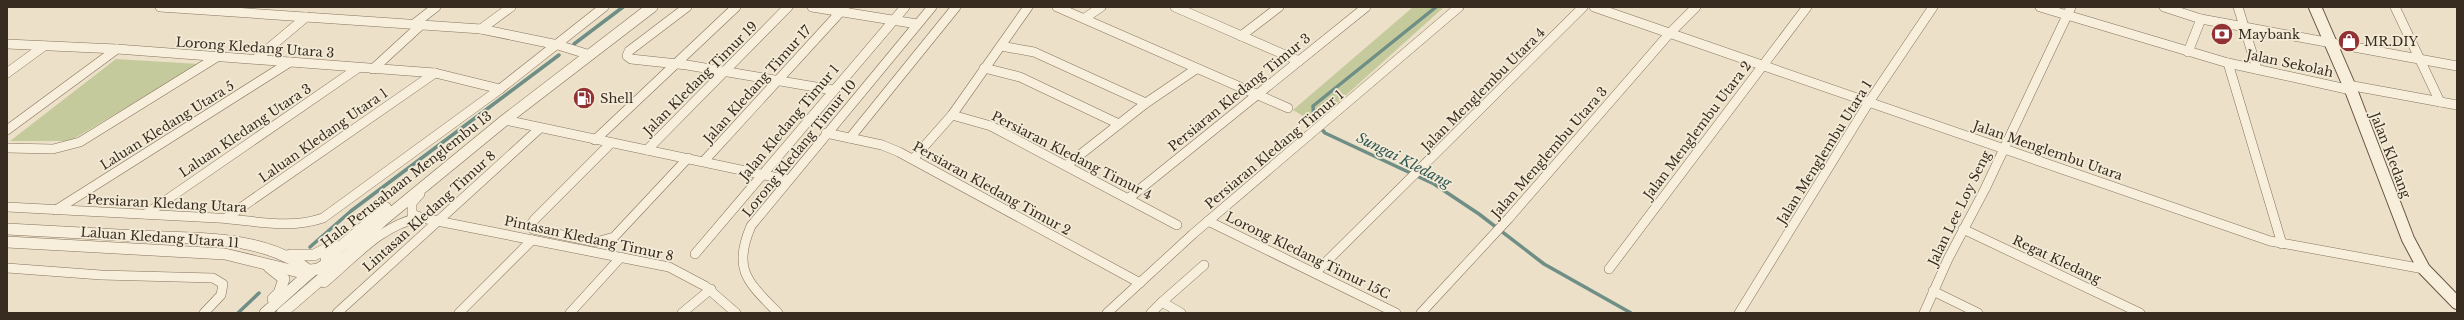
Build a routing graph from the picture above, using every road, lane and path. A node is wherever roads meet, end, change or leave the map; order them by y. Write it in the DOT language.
graph roads {
  1 [pos="160,7"];
  2 [pos="436,7"];
  3 [pos="511,7"];
  4 [pos="604,7"];
  5 [pos="652,7"];
  6 [pos="687,7"];
  7 [pos="736,7"];
  8 [pos="788,7"];
  9 [pos="812,7"];
  10 [pos="905,7"];
  11 [pos="932,7"];
  12 [pos="956,7"];
  13 [pos="1028,7"];
  14 [pos="1057,7"];
  15 [pos="1101,7"];
  16 [pos="1175,7"];
  17 [pos="1279,7"];
  18 [pos="1366,7"];
  19 [pos="1460,7"];
  20 [pos="1583,7"];
  21 [pos="1594,7"];
  22 [pos="1696,7"];
  23 [pos="1807,7"];
  24 [pos="1933,7"];
  25 [pos="2040,7"];
  26 [pos="2164,7"];
  27 [pos="2238,7"];
  28 [pos="2315,7"];
  29 [pos="2395,7"];
  30 [pos="199,8"];
  31 [pos="843,9"];
  32 [pos="1187,9"];
  33 [pos="2069,11"];
  34 [pos="306,18"];
  35 [pos="1085,18"];
  36 [pos="2201,19"];
  37 [pos="894,20"];
  38 [pos="917,24"];
  39 [pos="417,25"];
  40 [pos="2245,27"];
  41 [pos="481,29"];
  42 [pos="1669,34"];
  43 [pos="1241,36"];
  44 [pos="2332,43"];
  45 [pos="7,44"];
  46 [pos="558,44"];
  47 [pos="44,46"];
  48 [pos="1001,46"];
  49 [pos="117,49"];
  50 [pos="2188,52"];
  51 [pos="590,55"];
  52 [pos="217,57"];
  53 [pos="256,59"];
  54 [pos="2418,59"];
  55 [pos="1299,61"];
  56 [pos="290,62"];
  57 [pos="2228,63"];
  58 [pos="675,64"];
  59 [pos="1762,66"];
  60 [pos="2457,66"];
  61 [pos="358,68"];
  62 [pos="374,68"];
  63 [pos="984,68"];
  64 [pos="1196,69"];
  65 [pos="2257,70"];
  66 [pos="725,71"];
  67 [pos="7,73"];
  68 [pos="435,73"];
  69 [pos="777,80"];
  70 [pos="2350,87"];
  71 [pos="500,89"];
  72 [pos="833,90"];
  73 [pos="1257,94"];
  74 [pos="1869,102"];
  75 [pos="2440,102"];
  76 [pos="1146,104"];
  77 [pos="2457,105"];
  78 [pos="1288,108"];
  79 [pos="952,115"];
  80 [pos="505,120"];
  81 [pos="1119,124"];
  82 [pos="539,129"];
  83 [pos="7,130"];
  84 [pos="826,133"];
  85 [pos="850,138"];
  86 [pos="594,140"];
  87 [pos="611,144"];
  88 [pos="7,148"];
  89 [pos="2004,148"];
  90 [pos="647,150"];
  91 [pos="688,158"];
  92 [pos="913,159"];
  93 [pos="704,161"];
  94 [pos="1067,164"];
  95 [pos="441,173"];
  96 [pos="763,173"];
  97 [pos="788,180"];
  98 [pos="1129,198"];
  99 [pos="7,207"];
  100 [pos="56,210"];
  101 [pos="146,214"];
  102 [pos="226,218"];
  103 [pos="323,218"];
  104 [pos="422,218"];
  105 [pos="383,220"];
  106 [pos="438,221"];
  107 [pos="1208,221"];
  108 [pos="1177,225"];
  109 [pos="7,229"];
  110 [pos="1963,229"];
  111 [pos="357,232"];
  112 [pos="532,240"];
  113 [pos="7,242"];
  114 [pos="2282,244"];
  115 [pos="273,252"];
  116 [pos="695,254"];
  117 [pos="621,258"];
  118 [pos="262,262"];
  119 [pos="1204,265"];
  120 [pos="7,268"];
  121 [pos="1609,269"];
  122 [pos="2424,269"];
  123 [pos="311,272"];
  124 [pos="1315,273"];
  125 [pos="1140,283"];
  126 [pos="711,289"];
  127 [pos="1934,290"];
  128 [pos="1162,302"];
  129 [pos="2457,303"];
  130 [pos="204,313"];
  131 [pos="261,313"];
  132 [pos="265,313"];
  133 [pos="275,313"];
  134 [pos="282,313"];
  135 [pos="289,313"];
  136 [pos="337,313"];
  137 [pos="459,313"];
  138 [pos="570,313"];
  139 [pos="682,313"];
  140 [pos="736,313"];
  141 [pos="778,313"];
  142 [pos="1107,313"];
  143 [pos="1151,313"];
  144 [pos="1181,313"];
  145 [pos="1396,313"];
  146 [pos="1421,313"];
  147 [pos="1739,313"];
  148 [pos="1924,313"];
  149 [pos="1978,313"];
  150 [pos="2140,313"];
  1 -- 30 [label="street"];
  2 -- 39 [label="street"];
  3 -- 41 [label="street"];
  4 -- 46 [label="street, Hala Perusahaan Menglembu 13"];
  5 -- 51 [label="street"];
  6 -- 58 [label="street"];
  7 -- 58 [label="street"];
  8 -- 66 [label="street, Jalan Kledang Timur 19"];
  9 -- 31 [label="street"];
  10 -- 37 [label="street, Jalan Kledang Timur 1"];
  11 -- 38 [label="street, Lorong Kledang Timur 10"];
  12 -- 85 [label="street"];
  13 -- 48 [label="street"];
  14 -- 35 [label="street"];
  15 -- 35 [label="street"];
  16 -- 32 [label="street"];
  17 -- 43 [label="street"];
  18 -- 55 [label="street, Persiaran Kledang Timur 3"];
  19 -- 107 [label="street, Persiaran Kledang Timur 1"];
  20 -- 124 [label="street, Jalan Menglembu Utara 4"];
  21 -- 42 [label="street, Jalan Menglembu Utara"];
  22 -- 42 [label="street, Jalan Menglembu Utara 3"];
  23 -- 59 [label="street, Jalan Menglembu Utara 2"];
  24 -- 74 [label="street, Jalan Menglembu Utara 1"];
  25 -- 33 [label="street, Jalan Sekolah"];
  26 -- 36 [label="street"];
  27 -- 40 [label="street"];
  28 -- 44 [label="main road, Jalan Kledang"];
  29 -- 54 [label="street"];
  30 -- 34 [label="street"];
  31 -- 37 [label="street"];
  31 -- 69 [label="street, Jalan Kledang Timur 17"];
  32 -- 43 [label="street"];
  33 -- 50 [label="street, Jalan Sekolah"];
  33 -- 89 [label="street, Jalan Lee Loy Seng"];
  34 -- 39 [label="street"];
  34 -- 53 [label="street"];
  35 -- 64 [label="street"];
  36 -- 40 [label="street"];
  36 -- 50 [label="street"];
  37 -- 38 [label="street"];
  37 -- 72 [label="street, Jalan Kledang Timur 1"];
  38 -- 84 [label="street, Lorong Kledang Timur 10"];
  39 -- 41 [label="street"];
  39 -- 62 [label="street"];
  40 -- 44 [label="street"];
  40 -- 65 [label="street"];
  41 -- 46 [label="street"];
  42 -- 59 [label="street, Jalan Menglembu Utara"];
  42 -- 146 [label="street, Jalan Menglembu Utara 3"];
  43 -- 55 [label="street"];
  44 -- 54 [label="street"];
  44 -- 70 [label="main road, Jalan Kledang"];
  45 -- 47 [label="street, Lorong Kledang Utara 3"];
  46 -- 51 [label="street"];
  46 -- 71 [label="street, Hala Perusahaan Menglembu 13"];
  47 -- 49 [label="street, Lorong Kledang Utara 3"];
  47 -- 67 [label="street"];
  48 -- 63 [label="street"];
  48 -- 76 [label="street"];
  49 -- 52 [label="street, Lorong Kledang Utara 3"];
  49 -- 83 [label="street"];
  50 -- 57 [label="street, Jalan Sekolah"];
  51 -- 80 [label="street"];
  52 -- 53 [label="street, Lorong Kledang Utara 3"];
  52 -- 88 [label="street"];
  53 -- 56 [label="street, Lorong Kledang Utara 3"];
  54 -- 60 [label="street"];
  54 -- 75 [label="street"];
  55 -- 73 [label="street, Persiaran Kledang Timur 3"];
  56 -- 61 [label="street, Lorong Kledang Utara 3"];
  56 -- 100 [label="street, Laluan Kledang Utara 5"];
  57 -- 65 [label="street, Jalan Sekolah"];
  57 -- 114 [label="street"];
  58 -- 66 [label="street"];
  58 -- 86 [label="street"];
  59 -- 74 [label="street, Jalan Menglembu Utara"];
  59 -- 121 [label="street, Jalan Menglembu Utara 2"];
  61 -- 62 [label="street, Lorong Kledang Utara 3"];
  61 -- 101 [label="street, Laluan Kledang Utara 3"];
  62 -- 68 [label="street, Lorong Kledang Utara 3"];
  63 -- 79 [label="street"];
  63 -- 81 [label="street"];
  64 -- 73 [label="street"];
  64 -- 76 [label="street"];
  65 -- 70 [label="street, Jalan Sekolah"];
  66 -- 69 [label="street"];
  66 -- 90 [label="street, Jalan Kledang Timur 19"];
  68 -- 71 [label="street, Lorong Kledang Utara 3"];
  68 -- 102 [label="street, Laluan Kledang Utara 1"];
  69 -- 72 [label="street"];
  69 -- 93 [label="street, Jalan Kledang Timur 17"];
  70 -- 75 [label="street, Jalan Sekolah"];
  70 -- 122 [label="main road, Jalan Kledang"];
  71 -- 103 [label="street, Hala Perusahaan Menglembu 13"];
  72 -- 96 [label="street, Jalan Kledang Timur 1"];
  73 -- 78 [label="street"];
  73 -- 98 [label="street, Persiaran Kledang Timur 3"];
  74 -- 89 [label="street, Jalan Menglembu Utara"];
  74 -- 147 [label="street, Jalan Menglembu Utara 1"];
  75 -- 77 [label="street, Jalan Sekolah"];
  76 -- 81 [label="street"];
  79 -- 92 [label="street"];
  79 -- 94 [label="street, Persiaran Kledang Timur 4"];
  80 -- 82 [label="street"];
  80 -- 95 [label="street, Hala Perusahaan Menglembu 13"];
  80 -- 111 [label="street, Hala Perusahaan Menglembu 13"];
  81 -- 94 [label="street"];
  82 -- 86 [label="street"];
  82 -- 106 [label="street, Lintasan Kledang Timur 8"];
  84 -- 85 [label="street, Persiaran Kledang Timur 2"];
  84 -- 97 [label="street, Lorong Kledang Timur 10"];
  85 -- 92 [label="street, Persiaran Kledang Timur 2"];
  86 -- 87 [label="street"];
  87 -- 90 [label="street"];
  87 -- 91 [label="street"];
  89 -- 110 [label="street, Jalan Lee Loy Seng"];
  89 -- 114 [label="street, Jalan Menglembu Utara"];
  90 -- 91 [label="street"];
  91 -- 93 [label="street"];
  92 -- 125 [label="street, Persiaran Kledang Timur 2"];
  93 -- 96 [label="street"];
  94 -- 98 [label="street, Persiaran Kledang Timur 4"];
  95 -- 104 [label="street"];
  95 -- 105 [label="street, Hala Perusahaan Menglembu 13"];
  96 -- 97 [label="street"];
  96 -- 116 [label="street, Jalan Kledang Timur 1"];
  97 -- 141 [label="street, Lorong Kledang Timur 10"];
  98 -- 108 [label="street, Persiaran Kledang Timur 4"];
  99 -- 100 [label="street, Persiaran Kledang Utara"];
  100 -- 101 [label="street, Persiaran Kledang Utara"];
  101 -- 102 [label="street, Persiaran Kledang Utara"];
  102 -- 103 [label="street, Persiaran Kledang Utara"];
  104 -- 106 [label="street, Pintasan Kledang Timur 8"];
  104 -- 135 [label="street, Pintasan Kledang Timur 8"];
  105 -- 123 [label="street"];
  105 -- 134 [label="street, Hala Perusahaan Menglembu 13"];
  106 -- 112 [label="street, Pintasan Kledang Timur 8"];
  106 -- 136 [label="street, Lintasan Kledang Timur 8"];
  107 -- 124 [label="street, Lorong Kledang Timur 15C"];
  107 -- 125 [label="street, Persiaran Kledang Timur 1"];
  109 -- 115 [label="street, Laluan Kledang Utara 11"];
  110 -- 127 [label="street, Jalan Lee Loy Seng"];
  110 -- 150 [label="street, Regat Kledang"];
  111 -- 115 [label="street"];
  111 -- 123 [label="street, Hala Perusahaan Menglembu 13"];
  112 -- 117 [label="street, Pintasan Kledang Timur 8"];
  112 -- 137 [label="street"];
  113 -- 118 [label="street, Laluan Kledang Utara 11"];
  114 -- 122 [label="street, Jalan Menglembu Utara"];
  115 -- 123 [label="street, Laluan Kledang Utara 11"];
  117 -- 126 [label="street, Pintasan Kledang Timur 8"];
  117 -- 138 [label="street"];
  118 -- 123 [label="street, Laluan Kledang Utara 11"];
  118 -- 131 [label="street"];
  119 -- 128 [label="street"];
  120 -- 130 [label="street"];
  122 -- 129 [label="main road, Jalan Kledang"];
  123 -- 132 [label="street, Hala Perusahaan Menglembu 13"];
  123 -- 133 [label="street"];
  124 -- 145 [label="street, Lorong Kledang Timur 15C"];
  125 -- 142 [label="street, Persiaran Kledang Timur 1"];
  126 -- 139 [label="street"];
  126 -- 140 [label="street, Pintasan Kledang Timur 8"];
  127 -- 148 [label="street, Jalan Lee Loy Seng"];
  127 -- 149 [label="street"];
  128 -- 143 [label="street"];
  128 -- 144 [label="street"];
}
